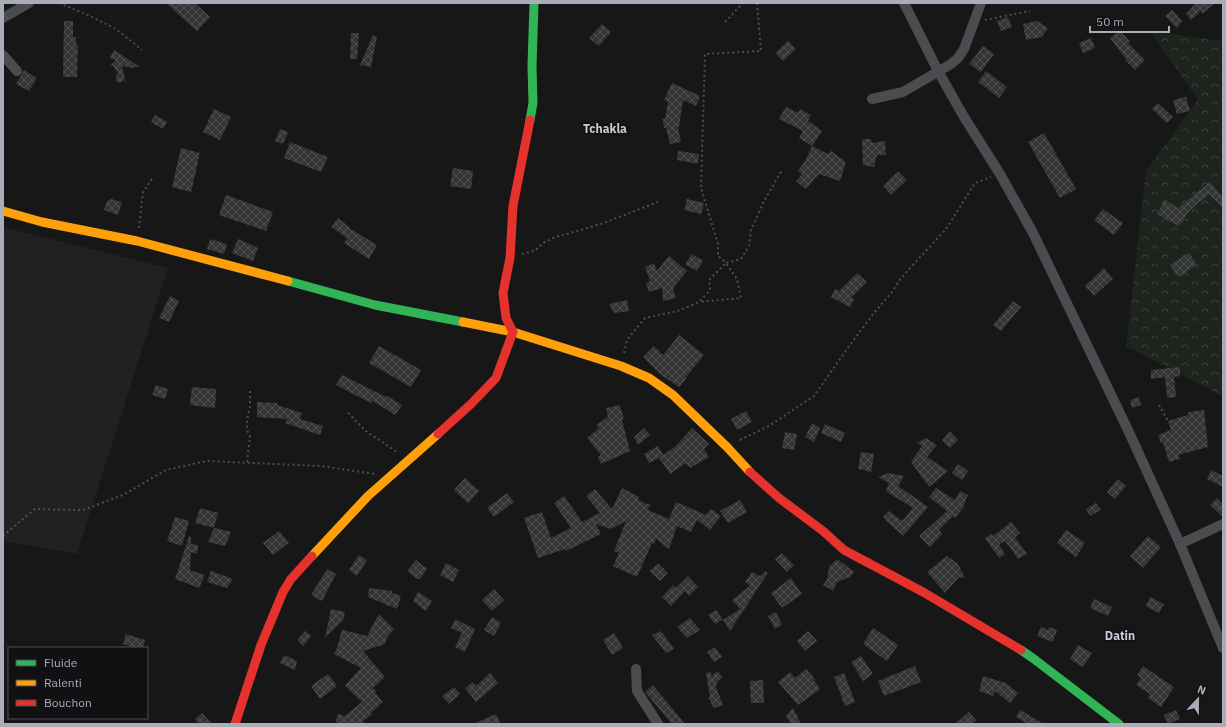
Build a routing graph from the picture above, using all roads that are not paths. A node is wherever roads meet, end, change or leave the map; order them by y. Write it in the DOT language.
graph roads {
  1 [pos="29,3"];
  2 [pos="534,3"];
  3 [pos="904,3"];
  4 [pos="981,3"];
  5 [pos="3,18"];
  6 [pos="3,55"];
  7 [pos="17,71"];
  8 [pos="938,71"];
  9 [pos="872,100"];
  10 [pos="3,211"];
  11 [pos="513,332"];
  12 [pos="1223,524"];
  13 [pos="1180,544"];
  14 [pos="1223,648"];
  15 [pos="636,669"];
  16 [pos="236,724"];
  17 [pos="658,724"];
  18 [pos="1119,724"];
  1 -- 5 [label="street"];
  2 -- 11 [label="main road"];
  3 -- 8 [label="street"];
  4 -- 8 [label="street"];
  6 -- 7 [label="street"];
  8 -- 9 [label="street"];
  8 -- 13 [label="street"];
  10 -- 11 [label="main road"];
  11 -- 16 [label="main road"];
  11 -- 18 [label="main road"];
  12 -- 13 [label="street"];
  13 -- 14 [label="street"];
  15 -- 17 [label="street"];
}
